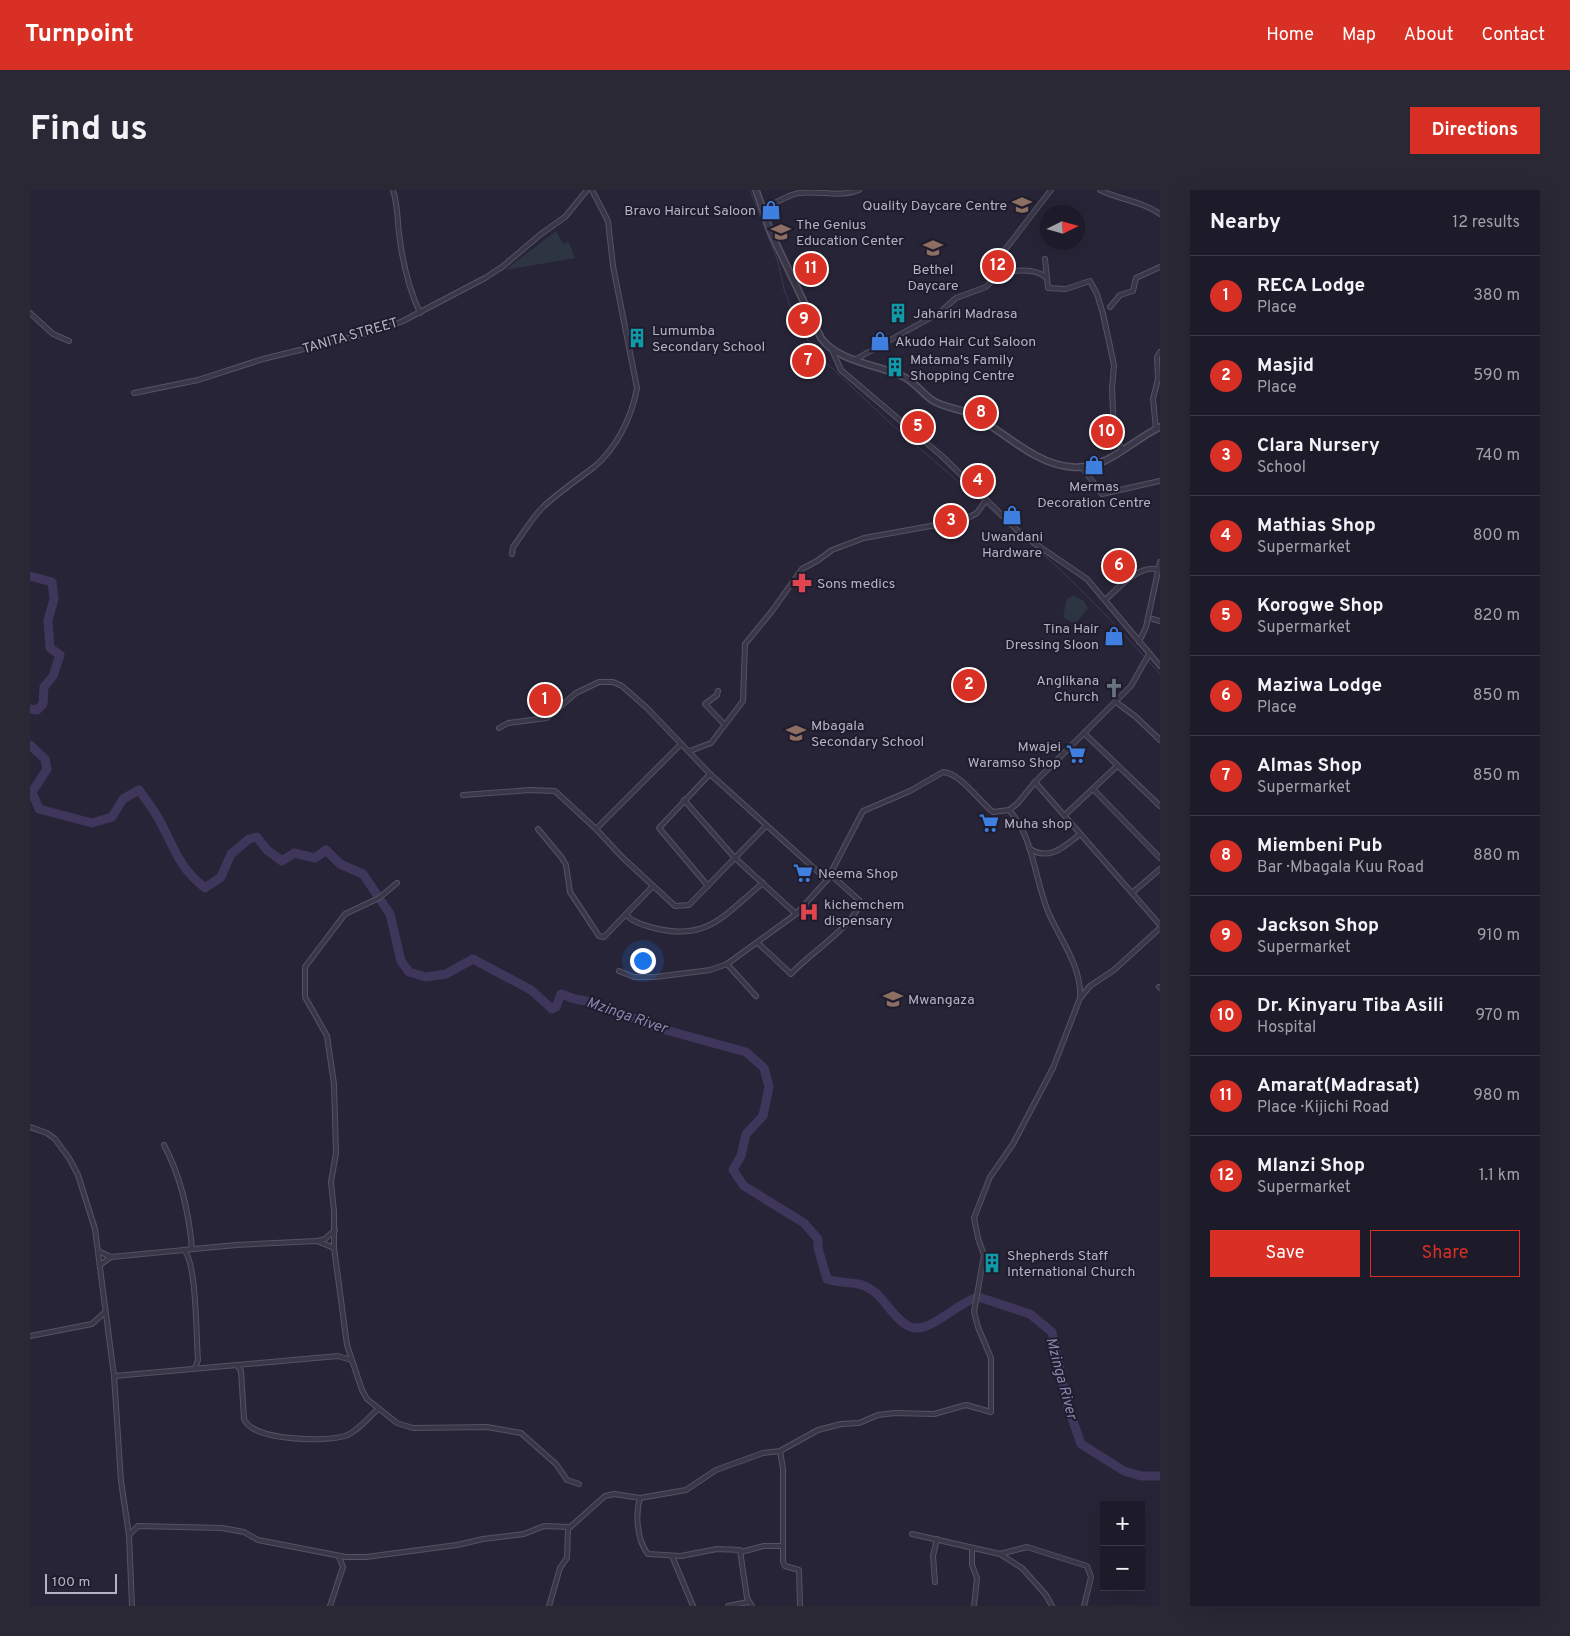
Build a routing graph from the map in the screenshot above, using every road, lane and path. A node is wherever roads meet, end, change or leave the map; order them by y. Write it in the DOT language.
graph roads {
  1 [pos="393,190"];
  2 [pos="587,190"];
  3 [pos="592,190"];
  4 [pos="756,190"];
  5 [pos="859,190"];
  6 [pos="1051,190"];
  7 [pos="1100,190"];
  8 [pos="795,192"];
  9 [pos="763,210"];
  10 [pos="1160,214"];
  11 [pos="1004,251"];
  12 [pos="1045,259"];
  13 [pos="1160,267"];
  14 [pos="1045,277"];
  15 [pos="1110,307"];
  16 [pos="30,313"];
  17 [pos="420,313"];
  18 [pos="69,341"];
  19 [pos="832,350"];
  20 [pos="1160,352"];
  21 [pos="856,359"];
  22 [pos="134,394"];
  23 [pos="1158,428"];
  24 [pos="1123,451"];
  25 [pos="1081,466"];
  26 [pos="1160,481"];
  27 [pos="986,500"];
  28 [pos="512,554"];
  29 [pos="1160,562"];
  30 [pos="1159,569"];
  31 [pos="1105,600"];
  32 [pos="1153,619"];
  33 [pos="1160,621"];
  34 [pos="1139,642"];
  35 [pos="1149,654"];
  36 [pos="1160,666"];
  37 [pos="718,691"];
  38 [pos="1116,702"];
  39 [pos="724,724"];
  40 [pos="499,728"];
  41 [pos="1085,734"];
  42 [pos="1160,740"];
  43 [pos="680,745"];
  44 [pos="690,752"];
  45 [pos="1117,766"];
  46 [pos="710,774"];
  47 [pos="1036,782"];
  48 [pos="1093,789"];
  49 [pos="463,795"];
  50 [pos="684,800"];
  51 [pos="1160,806"];
  52 [pos="1008,810"];
  53 [pos="1065,815"];
  54 [pos="766,826"];
  55 [pos="538,829"];
  56 [pos="596,829"];
  57 [pos="1079,835"];
  58 [pos="1029,847"];
  59 [pos="734,857"];
  60 [pos="1160,858"];
  61 [pos="1160,869"];
  62 [pos="831,875"];
  63 [pos="827,880"];
  64 [pos="763,883"];
  65 [pos="397,884"];
  66 [pos="653,886"];
  67 [pos="708,886"];
  68 [pos="1132,893"];
  69 [pos="796,914"];
  70 [pos="626,915"];
  71 [pos="1160,927"];
  72 [pos="758,943"];
  73 [pos="727,964"];
  74 [pos="619,970"];
  75 [pos="756,996"];
  76 [pos="1080,998"];
  77 [pos="30,1127"];
  78 [pos="164,1145"];
  79 [pos="335,1230"];
  80 [pos="317,1242"];
  81 [pos="334,1248"];
  82 [pos="193,1249"];
  83 [pos="184,1250"];
  84 [pos="98,1251"];
  85 [pos="111,1256"];
  86 [pos="190,1257"];
  87 [pos="100,1265"];
  88 [pos="105,1312"];
  89 [pos="30,1336"];
  90 [pos="351,1360"];
  91 [pos="237,1365"];
  92 [pos="195,1368"];
  93 [pos="114,1376"];
  94 [pos="378,1409"];
  95 [pos="780,1451"];
  96 [pos="579,1484"];
  97 [pos="640,1498"];
  98 [pos="570,1527"];
  99 [pos="912,1534"];
  100 [pos="129,1535"];
  101 [pos="937,1539"];
  102 [pos="782,1546"];
  103 [pos="972,1548"];
  104 [pos="741,1552"];
  105 [pos="1000,1554"];
  106 [pos="672,1556"];
  107 [pos="339,1557"];
  108 [pos="935,1582"];
  109 [pos="748,1602"];
  110 [pos="132,1606"];
  111 [pos="330,1606"];
  112 [pos="549,1606"];
  113 [pos="693,1606"];
  114 [pos="728,1606"];
  115 [pos="752,1606"];
  116 [pos="800,1606"];
  117 [pos="974,1606"];
  118 [pos="1052,1606"];
  119 [pos="1084,1606"];
  1 -- 17 [label="street"];
  2 -- 17 [label="street, TANITA STREET"];
  3 -- 28 [label="street"];
  4 -- 9 [label="street"];
  5 -- 8 [label="street"];
  6 -- 11 [label="street"];
  7 -- 10 [label="street"];
  8 -- 9 [label="street"];
  9 -- 19 [label="street"];
  12 -- 14 [label="street"];
  13 -- 15 [label="street"];
  14 -- 21 [label="street"];
  14 -- 24 [label="street"];
  16 -- 18 [label="street"];
  17 -- 22 [label="street, TANITA STREET"];
  19 -- 21 [label="street"];
  19 -- 27 [label="street"];
  20 -- 23 [label="street"];
  21 -- 25 [label="street"];
  23 -- 24 [label="street"];
  24 -- 25 [label="street"];
  25 -- 26 [label="street"];
  27 -- 31 [label="street"];
  27 -- 39 [label="street"];
  29 -- 30 [label="street"];
  30 -- 31 [label="street"];
  30 -- 34 [label="street"];
  31 -- 34 [label="street"];
  32 -- 33 [label="street"];
  34 -- 35 [label="street"];
  35 -- 36 [label="street"];
  35 -- 38 [label="street"];
  37 -- 39 [label="street"];
  38 -- 41 [label="street"];
  38 -- 42 [label="street"];
  39 -- 44 [label="street"];
  40 -- 43 [label="street"];
  41 -- 45 [label="street"];
  41 -- 47 [label="street"];
  43 -- 44 [label="street"];
  43 -- 56 [label="street"];
  44 -- 46 [label="street"];
  45 -- 48 [label="street"];
  45 -- 51 [label="street"];
  46 -- 50 [label="street"];
  46 -- 54 [label="street"];
  47 -- 52 [label="street"];
  47 -- 53 [label="street"];
  48 -- 53 [label="street"];
  48 -- 60 [label="street"];
  49 -- 56 [label="street"];
  50 -- 59 [label="street"];
  50 -- 67 [label="street"];
  52 -- 58 [label="street"];
  52 -- 62 [label="street"];
  53 -- 57 [label="street"];
  54 -- 59 [label="street"];
  54 -- 63 [label="street"];
  55 -- 70 [label="street"];
  56 -- 66 [label="street"];
  57 -- 58 [label="street"];
  57 -- 68 [label="street"];
  58 -- 76 [label="street"];
  59 -- 64 [label="street"];
  59 -- 67 [label="street"];
  61 -- 68 [label="street"];
  62 -- 63 [label="street"];
  62 -- 72 [label="street"];
  63 -- 69 [label="street"];
  64 -- 69 [label="street"];
  64 -- 70 [label="street"];
  65 -- 79 [label="street"];
  66 -- 67 [label="street"];
  66 -- 70 [label="street"];
  68 -- 71 [label="street"];
  69 -- 72 [label="street"];
  71 -- 76 [label="street"];
  72 -- 73 [label="street"];
  73 -- 74 [label="street"];
  73 -- 75 [label="street"];
  76 -- 95 [label="street"];
  77 -- 84 [label="street"];
  78 -- 82 [label="street"];
  79 -- 80 [label="street"];
  79 -- 81 [label="street"];
  80 -- 81 [label="street"];
  80 -- 82 [label="street"];
  81 -- 90 [label="street"];
  82 -- 83 [label="street"];
  82 -- 86 [label="street"];
  83 -- 85 [label="street"];
  83 -- 86 [label="street"];
  84 -- 85 [label="street"];
  84 -- 87 [label="street"];
  85 -- 87 [label="street"];
  86 -- 92 [label="street"];
  87 -- 88 [label="street"];
  88 -- 89 [label="street"];
  88 -- 93 [label="street"];
  90 -- 91 [label="street"];
  90 -- 94 [label="street"];
  91 -- 92 [label="street"];
  91 -- 94 [label="street"];
  92 -- 93 [label="street"];
  93 -- 100 [label="street"];
  94 -- 96 [label="street"];
  95 -- 97 [label="street"];
  95 -- 102 [label="street"];
  97 -- 98 [label="street"];
  97 -- 106 [label="street"];
  98 -- 107 [label="street"];
  98 -- 112 [label="street"];
  99 -- 101 [label="street"];
  100 -- 107 [label="street"];
  100 -- 110 [label="street"];
  101 -- 103 [label="street"];
  101 -- 108 [label="street"];
  102 -- 104 [label="street"];
  102 -- 116 [label="street"];
  103 -- 105 [label="street"];
  103 -- 117 [label="street"];
  104 -- 106 [label="street"];
  104 -- 109 [label="street"];
  105 -- 118 [label="street"];
  105 -- 119 [label="street"];
  106 -- 113 [label="street"];
  107 -- 111 [label="street"];
  109 -- 114 [label="street"];
  109 -- 115 [label="street"];
}
